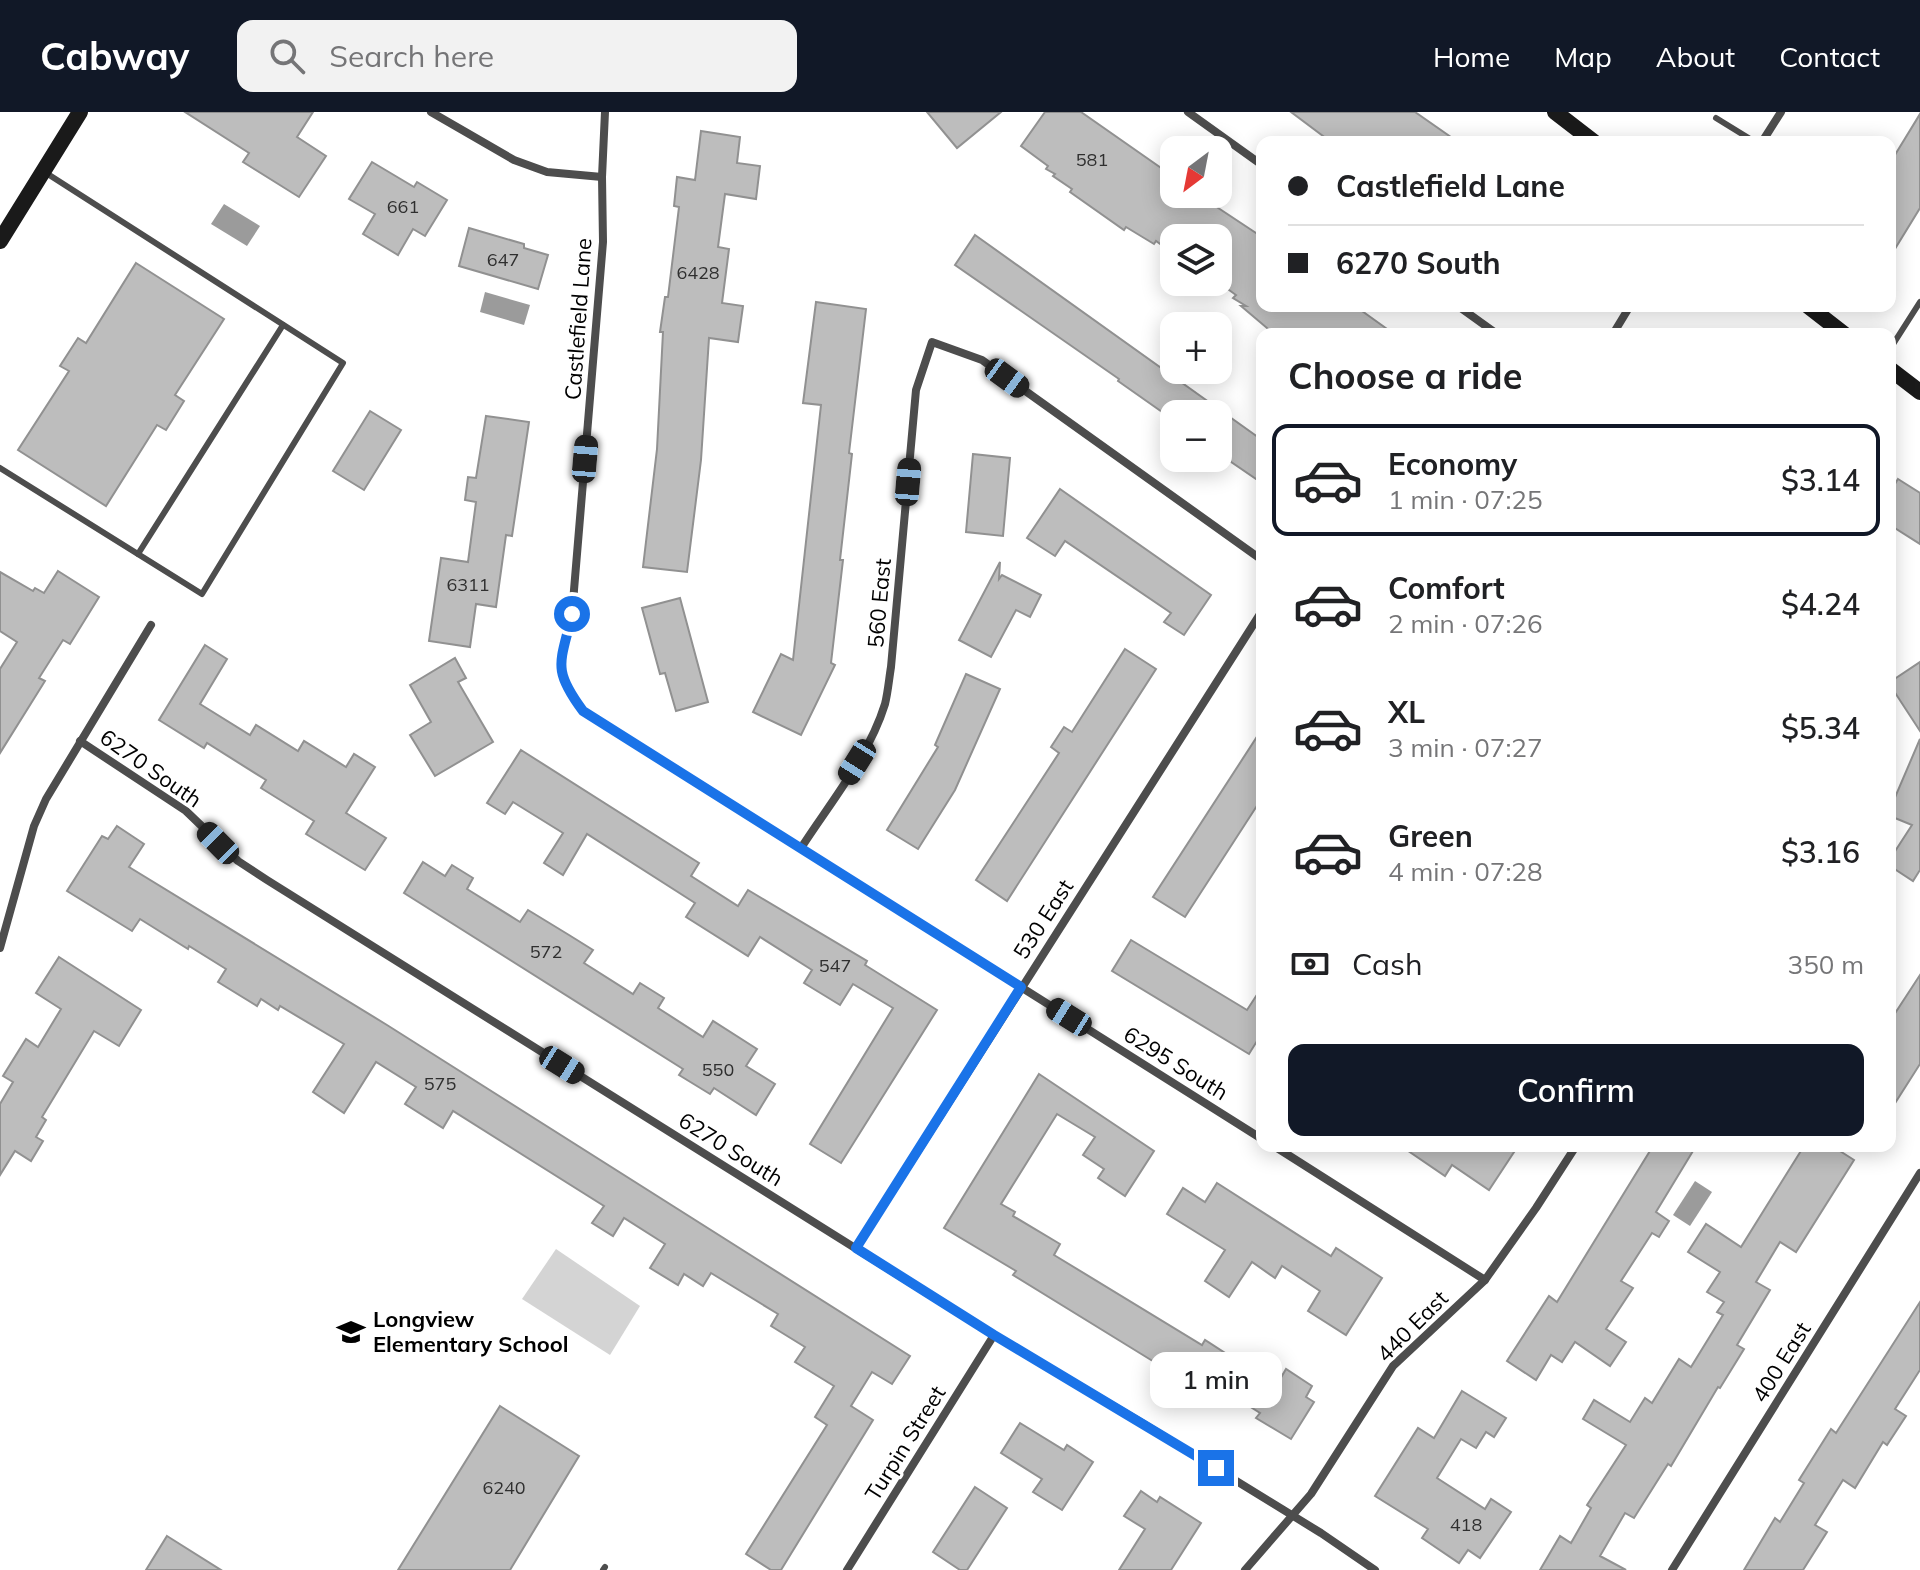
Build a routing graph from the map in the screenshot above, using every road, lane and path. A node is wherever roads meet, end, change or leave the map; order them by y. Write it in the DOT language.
graph roads {
  1 [pos="80,112"];
  2 [pos="431,112"];
  3 [pos="605,112"];
  4 [pos="1188,112"];
  5 [pos="1555,112"];
  6 [pos="1781,112"];
  7 [pos="1716,118"];
  8 [pos="1586,136"];
  9 [pos="1745,136"];
  10 [pos="1766,136"];
  11 [pos="1256,161"];
  12 [pos="43,171"];
  13 [pos="602,177"];
  14 [pos="0,241"];
  15 [pos="1920,302"];
  16 [pos="1466,312"];
  17 [pos="1816,312"];
  18 [pos="283,325"];
  19 [pos="1489,328"];
  20 [pos="1836,328"];
  21 [pos="1896,340"];
  22 [pos="1896,374"];
  23 [pos="1920,392"];
  24 [pos="0,468"];
  25 [pos="138,554"];
  26 [pos="1256,556"];
  27 [pos="1256,620"];
  28 [pos="151,625"];
  29 [pos="559,670"];
  30 [pos="80,741"];
  31 [pos="801,848"];
  32 [pos="0,948"];
  33 [pos="1021,987"];
  34 [pos="1256,1135"];
  35 [pos="1283,1152"];
  36 [pos="1572,1152"];
  37 [pos="1920,1173"];
  38 [pos="856,1248"];
  39 [pos="1485,1280"];
  40 [pos="994,1335"];
  41 [pos="1294,1517"];
  42 [pos="847,1570"];
  43 [pos="1245,1570"];
  44 [pos="1375,1570"];
  45 [pos="1672,1570"];
  1 -- 12 [label="street"];
  2 -- 13 [label="street"];
  3 -- 13 [label="street, Castlefield Lane"];
  4 -- 11 [label="street"];
  5 -- 8 [label="street"];
  6 -- 10 [label="street"];
  7 -- 9 [label="lane"];
  12 -- 14 [label="street"];
  12 -- 18 [label="lane"];
  13 -- 29 [label="street, Castlefield Lane"];
  15 -- 21 [label="lane"];
  16 -- 19 [label="street"];
  17 -- 20 [label="street"];
  18 -- 25 [label="lane"];
  18 -- 25 [label="lane"];
  22 -- 23 [label="street"];
  24 -- 25 [label="lane"];
  26 -- 31 [label="street, 560 East"];
  27 -- 33 [label="street, 530 East"];
  28 -- 30 [label="street"];
  29 -- 31 [label="street, 6295 South"];
  30 -- 32 [label="street"];
  30 -- 38 [label="street, 6270 South"];
  31 -- 33 [label="street, 6295 South"];
  33 -- 34 [label="street, 6295 South"];
  33 -- 38 [label="street, 530 East"];
  35 -- 39 [label="street"];
  36 -- 39 [label="street, 440 East"];
  37 -- 45 [label="street, 400 East"];
  38 -- 40 [label="street, 6270 South"];
  39 -- 41 [label="street, 440 East"];
  40 -- 41 [label="street, 6270 South"];
  40 -- 42 [label="street, Turpin Street"];
  41 -- 43 [label="street, 440 East"];
  41 -- 44 [label="street, 6270 South"];
}
